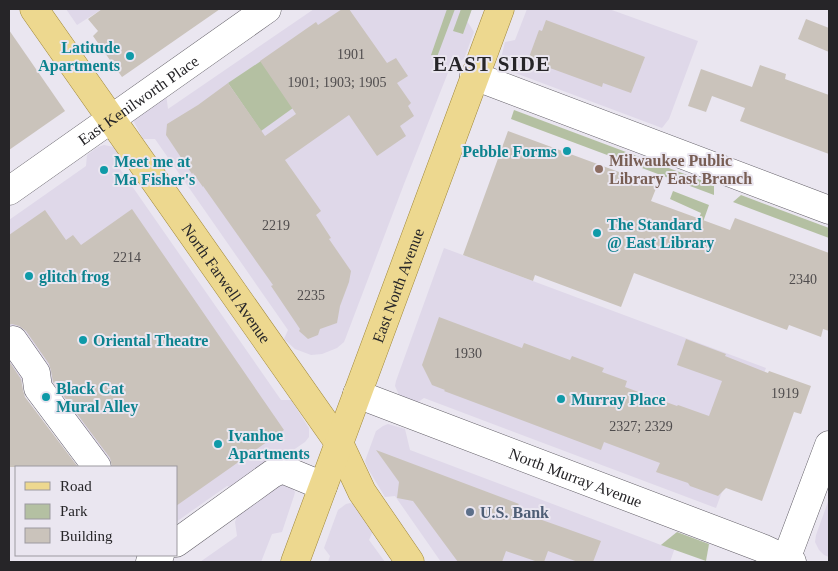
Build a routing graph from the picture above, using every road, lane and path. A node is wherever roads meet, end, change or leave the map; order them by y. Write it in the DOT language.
graph roads {
  1 [pos="34,9"];
  2 [pos="267,9"];
  3 [pos="500,9"];
  4 [pos="474,76"];
  5 [pos="112,119"];
  6 [pos="9,191"];
  7 [pos="829,210"];
  8 [pos="9,342"];
  9 [pos="357,394"];
  10 [pos="339,443"];
  11 [pos="829,445"];
  12 [pos="96,466"];
  13 [pos="323,486"];
  14 [pos="178,542"];
  15 [pos="788,561"];
  16 [pos="295,562"];
  17 [pos="410,562"];
  1 -- 5 [label="main road, North Farwell Avenue"];
  2 -- 5 [label="street, East Kenilworth Place"];
  3 -- 4 [label="main road, East North Avenue"];
  4 -- 7 [label="street"];
  4 -- 9 [label="main road, East North Avenue"];
  5 -- 6 [label="street, East Kenilworth Place"];
  5 -- 10 [label="main road, North Farwell Avenue"];
  8 -- 12 [label="street"];
  9 -- 10 [label="main road, East North Avenue"];
  9 -- 15 [label="street, North Murray Avenue"];
  10 -- 13 [label="main road, East North Avenue"];
  10 -- 17 [label="main road, North Farwell Avenue"];
  11 -- 15 [label="street"];
  13 -- 14 [label="street"];
  13 -- 16 [label="main road, East North Avenue"];
}
